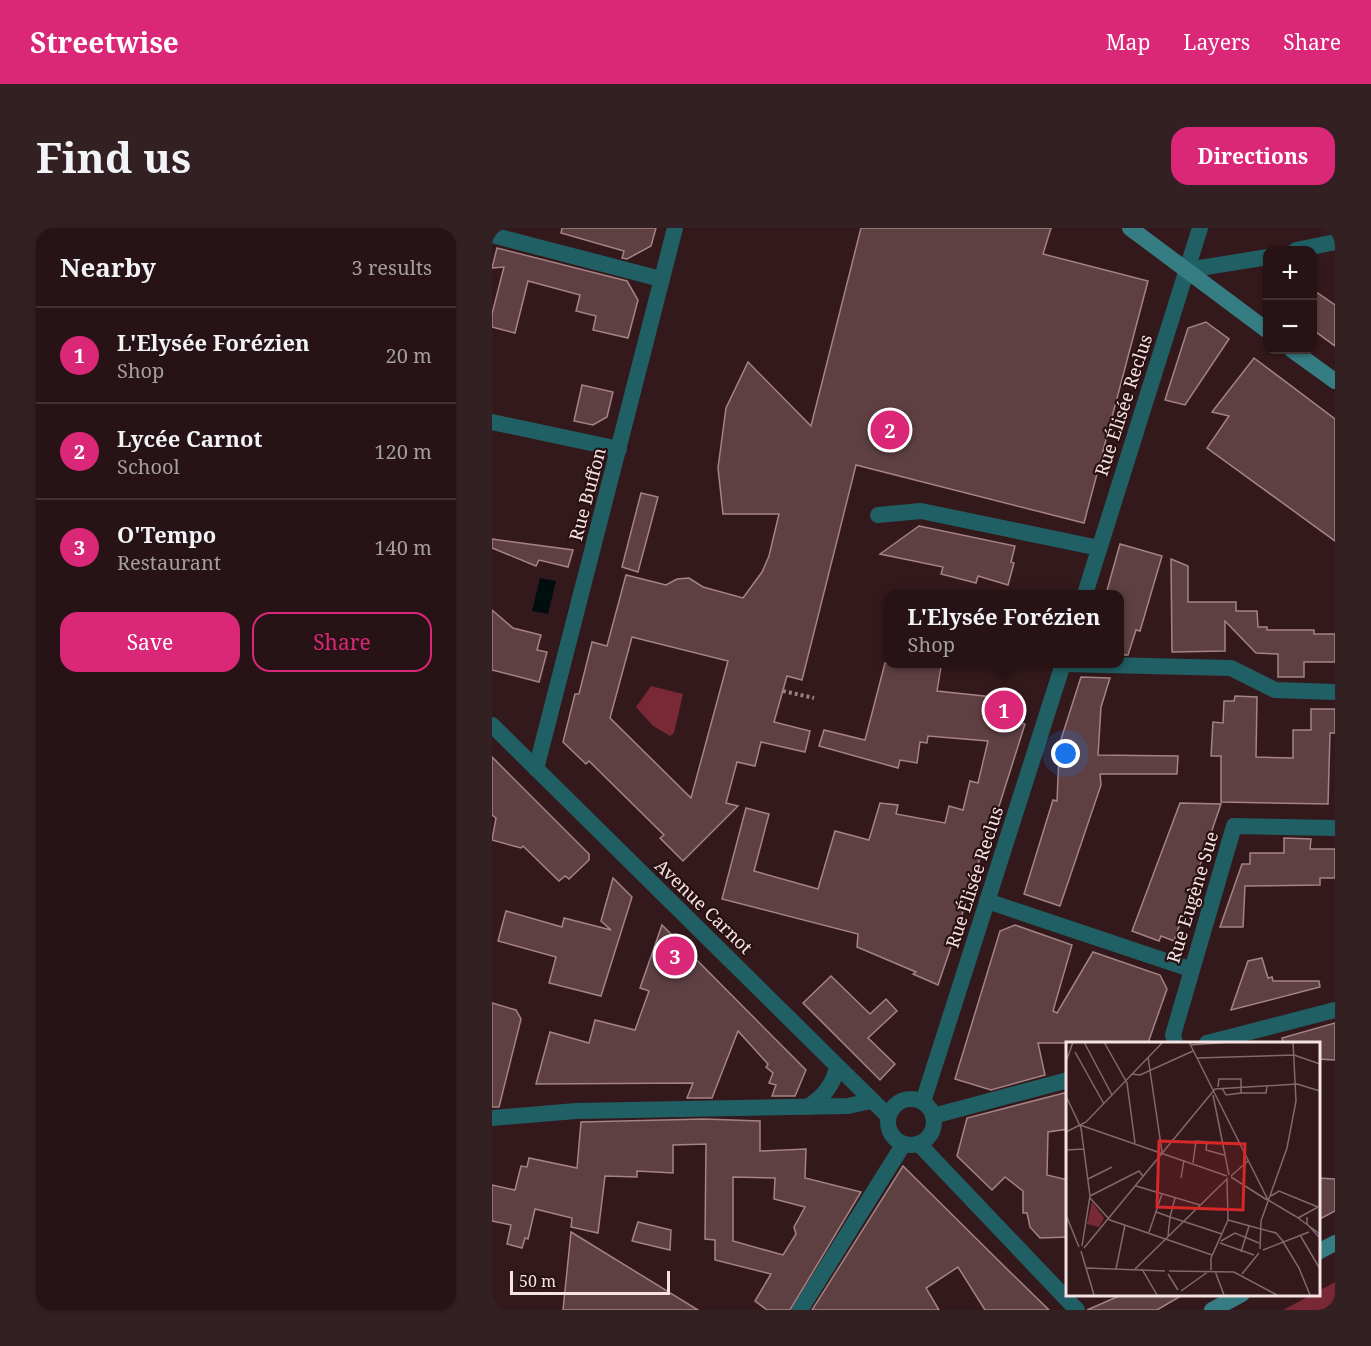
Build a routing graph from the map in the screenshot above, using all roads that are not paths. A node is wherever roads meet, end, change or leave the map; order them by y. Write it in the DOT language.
graph roads {
  1 [pos="675,228"];
  2 [pos="1130,228"];
  3 [pos="1200,228"];
  4 [pos="492,235"];
  5 [pos="1335,242"];
  6 [pos="1316,246"];
  7 [pos="1263,258"];
  8 [pos="1187,270"];
  9 [pos="661,279"];
  10 [pos="1263,327"];
  11 [pos="1298,354"];
  12 [pos="1335,381"];
  13 [pos="492,422"];
  14 [pos="620,449"];
  15 [pos="878,515"];
  16 [pos="1100,548"];
  17 [pos="1086,590"];
  18 [pos="1124,665"];
  19 [pos="1062,668"];
  20 [pos="1335,692"];
  21 [pos="492,725"];
  22 [pos="536,769"];
  23 [pos="1335,828"];
  24 [pos="987,902"];
  25 [pos="1190,969"];
  26 [pos="1335,1010"];
  27 [pos="1175,1042"];
  28 [pos="1211,1042"];
  29 [pos="837,1067"];
  30 [pos="1066,1081"];
  31 [pos="871,1101"];
  32 [pos="923,1102"];
  33 [pos="806,1107"];
  34 [pos="888,1116"];
  35 [pos="933,1116"];
  36 [pos="492,1118"];
  37 [pos="911,1144"];
  38 [pos="1335,1243"];
  39 [pos="1320,1251"];
  40 [pos="1238,1295"];
  41 [pos="800,1310"];
  42 [pos="1077,1310"];
  43 [pos="1212,1310"];
  1 -- 9 [label="street, Rue Buffon"];
  2 -- 8 [label="main road"];
  3 -- 8 [label="street, Rue Élisée Reclus"];
  4 -- 9 [label="street"];
  5 -- 6 [label="street"];
  7 -- 8 [label="street"];
  8 -- 10 [label="main road"];
  8 -- 16 [label="street, Rue Élisée Reclus"];
  9 -- 14 [label="street, Rue Buffon"];
  11 -- 12 [label="main road"];
  13 -- 14 [label="street"];
  14 -- 22 [label="street, Rue Buffon"];
  15 -- 16 [label="street"];
  16 -- 17 [label="street, Rue Élisée Reclus"];
  18 -- 20 [label="street"];
  19 -- 24 [label="street, Rue Élisée Reclus"];
  21 -- 22 [label="street, Avenue Carnot"];
  22 -- 29 [label="street, Avenue Carnot"];
  23 -- 25 [label="street, Rue Eugène Sue"];
  24 -- 25 [label="street"];
  24 -- 32 [label="street, Rue Élisée Reclus"];
  25 -- 27 [label="street, Rue Eugène Sue"];
  26 -- 28 [label="street"];
  29 -- 31 [label="street, Avenue Carnot"];
  29 -- 33 [label="street"];
  30 -- 35 [label="street"];
  31 -- 33 [label="street"];
  31 -- 34 [label="street, Avenue Carnot"];
  32 -- 34 [label="street"];
  32 -- 35 [label="street"];
  33 -- 36 [label="street"];
  34 -- 37 [label="street"];
  35 -- 37 [label="street"];
  37 -- 41 [label="street"];
  37 -- 42 [label="street"];
  38 -- 39 [label="main road"];
  40 -- 43 [label="main road"];
}
